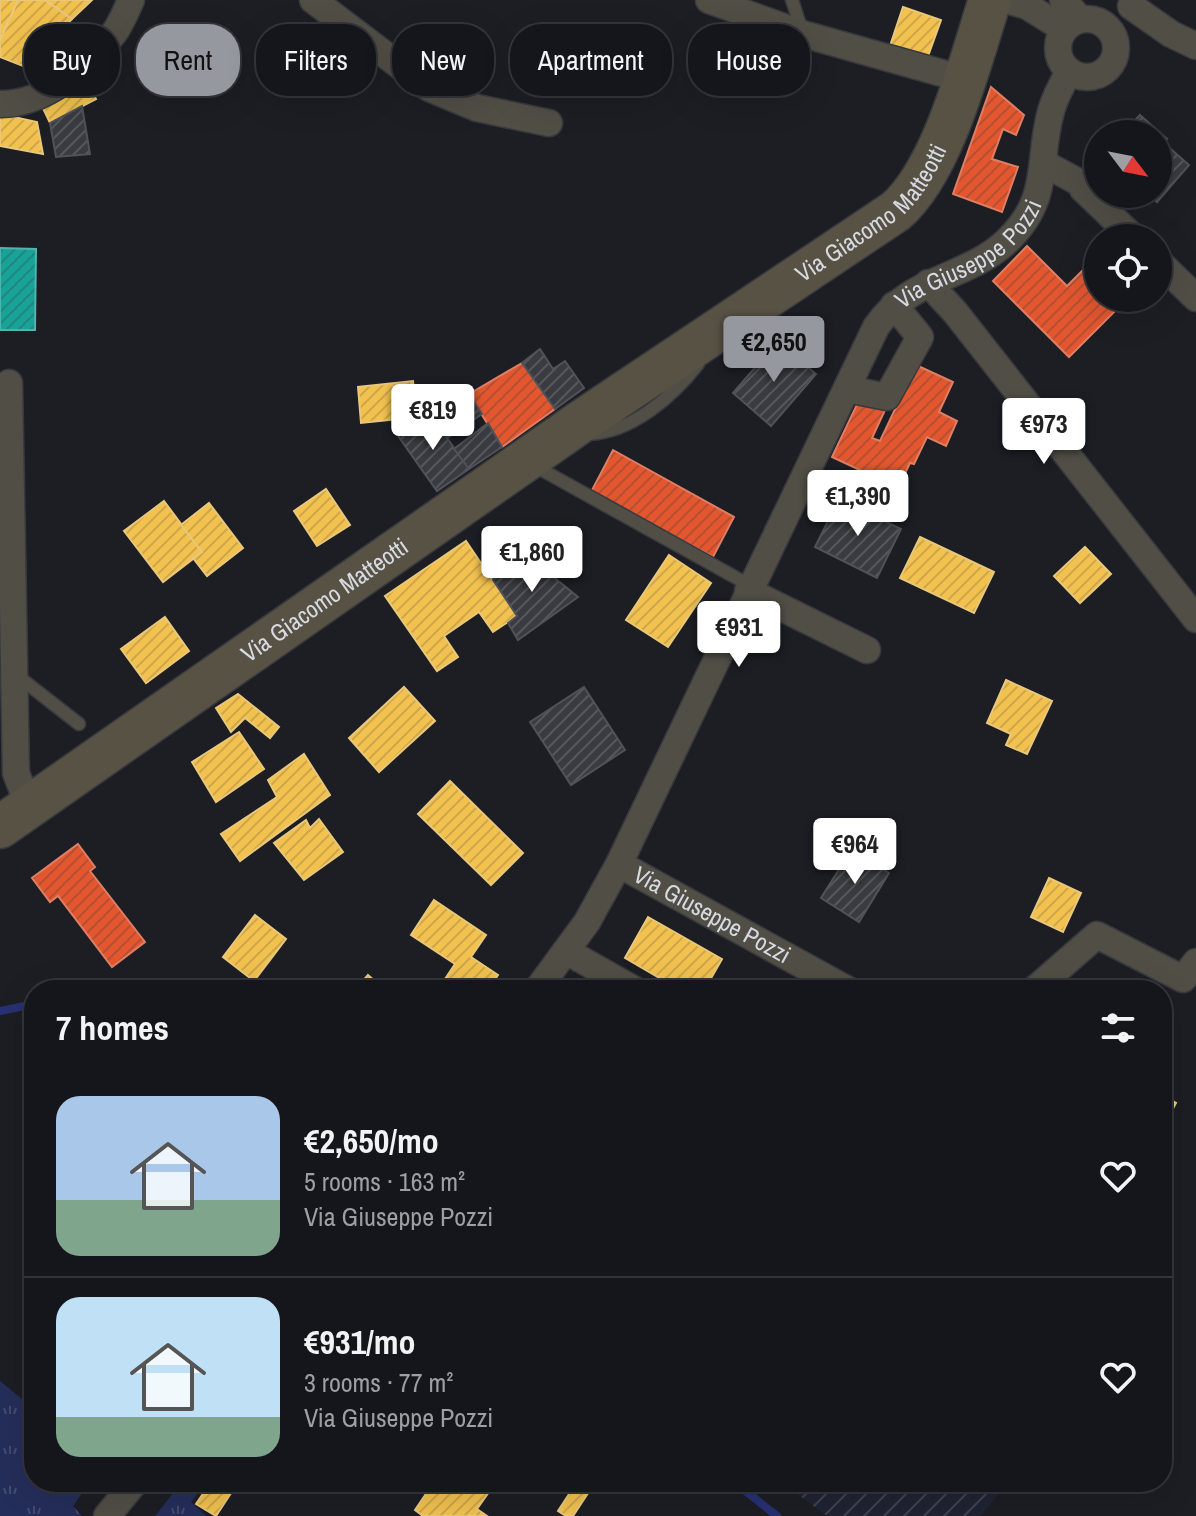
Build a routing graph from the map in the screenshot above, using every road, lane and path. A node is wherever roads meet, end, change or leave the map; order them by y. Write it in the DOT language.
graph roads {
  1 [pos="131,0"];
  2 [pos="313,0"];
  3 [pos="709,0"];
  4 [pos="792,0"];
  5 [pos="990,0"];
  6 [pos="1007,0"];
  7 [pos="1133,3"];
  8 [pos="1069,16"];
  9 [pos="775,24"];
  10 [pos="800,24"];
  11 [pos="1108,27"];
  12 [pos="810,36"];
  13 [pos="1196,46"];
  14 [pos="1069,72"];
  15 [pos="963,79"];
  16 [pos="0,104"];
  17 [pos="549,123"];
  18 [pos="1045,164"];
  19 [pos="1119,224"];
  20 [pos="1172,275"];
  21 [pos="928,283"];
  22 [pos="1196,298"];
  23 [pos="894,305"];
  24 [pos="4,382"];
  25 [pos="847,389"];
  26 [pos="525,461"];
  27 [pos="750,588"];
  28 [pos="1196,619"];
  29 [pos="867,650"];
  30 [pos="15,674"];
  31 [pos="79,724"];
  32 [pos="15,817"];
  33 [pos="619,864"];
  34 [pos="566,951"];
  35 [pos="1196,962"];
  36 [pos="544,980"];
  37 [pos="617,980"];
  38 [pos="830,980"];
  39 [pos="1045,980"];
  40 [pos="126,1492"];
  41 [pos="107,1516"];
  1 -- 16 [label="street"];
  2 -- 17 [label="street"];
  3 -- 9 [label="street"];
  4 -- 10 [label="lane"];
  5 -- 15 [label="main road, Via Giacomo Matteotti"];
  6 -- 8 [label="street"];
  7 -- 11 [label="street"];
  7 -- 13 [label="street"];
  8 -- 11 [label="street"];
  8 -- 14 [label="street"];
  11 -- 14 [label="street"];
  12 -- 15 [label="street"];
  14 -- 18 [label="street, Via Giuseppe Pozzi"];
  15 -- 26 [label="main road, Via Giacomo Matteotti"];
  18 -- 19 [label="street"];
  18 -- 21 [label="street, Via Giuseppe Pozzi"];
  20 -- 22 [label="street"];
  21 -- 23 [label="street, Via Giuseppe Pozzi"];
  21 -- 28 [label="street"];
  23 -- 25 [label="street, Via Giuseppe Pozzi"];
  23 -- 25 [label="street"];
  24 -- 30 [label="street"];
  25 -- 27 [label="street, Via Giuseppe Pozzi"];
  26 -- 27 [label="lane"];
  26 -- 32 [label="main road, Via Giacomo Matteotti"];
  27 -- 29 [label="street"];
  27 -- 33 [label="street, Via Giuseppe Pozzi"];
  30 -- 31 [label="lane"];
  30 -- 32 [label="street"];
  33 -- 34 [label="street, Via Giuseppe Pozzi"];
  33 -- 38 [label="street, Via Giuseppe Pozzi"];
  34 -- 36 [label="street, Via Giuseppe Pozzi"];
  34 -- 37 [label="street"];
  35 -- 39 [label="street"];
  40 -- 41 [label="street"];
}
